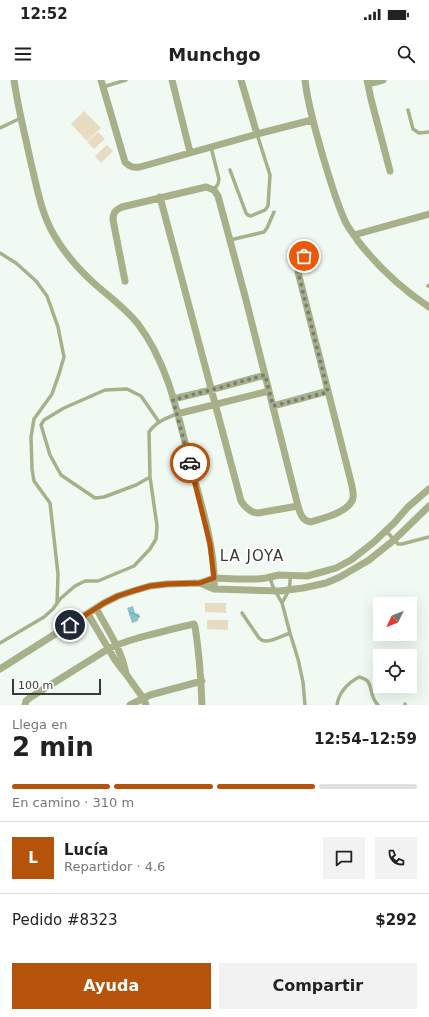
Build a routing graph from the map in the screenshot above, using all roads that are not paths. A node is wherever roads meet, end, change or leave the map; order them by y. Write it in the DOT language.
graph roads {
  1 [pos="14,80"];
  2 [pos="126,80"];
  3 [pos="172,80"];
  4 [pos="241,80"];
  5 [pos="305,80"];
  6 [pos="383,80"];
  7 [pos="368,82"];
  8 [pos="102,84"];
  9 [pos="408,110"];
  10 [pos="21,118"];
  11 [pos="312,120"];
  12 [pos="0,128"];
  13 [pos="429,132"];
  14 [pos="257,134"];
  15 [pos="211,147"];
  16 [pos="190,152"];
  17 [pos="230,170"];
  18 [pos="390,171"];
  19 [pos="214,190"];
  20 [pos="160,197"];
  21 [pos="274,212"];
  22 [pos="429,214"];
  23 [pos="354,235"];
  24 [pos="230,240"];
  25 [pos="0,253"];
  26 [pos="304,256"];
  27 [pos="125,281"];
  28 [pos="425,301"];
  29 [pos="429,307"];
  30 [pos="265,375"];
  31 [pos="211,390"];
  32 [pos="269,391"];
  33 [pos="328,392"];
  34 [pos="173,400"];
  35 [pos="215,404"];
  36 [pos="273,406"];
  37 [pos="177,414"];
  38 [pos="159,422"];
  39 [pos="150,477"];
  40 [pos="429,489"];
  41 [pos="298,506"];
  42 [pos="429,506"];
  43 [pos="386,531"];
  44 [pos="429,537"];
  45 [pos="394,540"];
  46 [pos="290,575"];
  47 [pos="272,577"];
  48 [pos="214,578"];
  49 [pos="200,583"];
  50 [pos="214,589"];
  51 [pos="289,590"];
  52 [pos="274,591"];
  53 [pos="282,603"];
  54 [pos="57,604"];
  55 [pos="96,608"];
  56 [pos="242,613"];
  57 [pos="88,614"];
  58 [pos="108,630"];
  59 [pos="290,633"];
  60 [pos="100,634"];
  61 [pos="0,643"];
  62 [pos="116,645"];
  63 [pos="108,649"];
  64 [pos="0,669"];
  65 [pos="126,674"];
  66 [pos="202,681"];
  67 [pos="143,698"];
  68 [pos="25,705"];
  69 [pos="130,705"];
  70 [pos="146,705"];
  71 [pos="202,705"];
  72 [pos="305,705"];
  73 [pos="337,705"];
  74 [pos="378,705"];
  1 -- 10 [label="street"];
  2 -- 8 [label="lane"];
  3 -- 16 [label="street"];
  4 -- 14 [label="street"];
  5 -- 11 [label="street"];
  6 -- 7 [label="street"];
  7 -- 18 [label="street"];
  8 -- 16 [label="street"];
  9 -- 13 [label="lane"];
  10 -- 12 [label="lane"];
  10 -- 34 [label="street"];
  11 -- 14 [label="street"];
  11 -- 23 [label="street"];
  14 -- 15 [label="street"];
  14 -- 17 [label="lane"];
  15 -- 16 [label="street"];
  15 -- 19 [label="lane"];
  19 -- 20 [label="street"];
  19 -- 24 [label="street"];
  20 -- 27 [label="street"];
  20 -- 31 [label="street"];
  21 -- 24 [label="lane"];
  22 -- 23 [label="street"];
  23 -- 28 [label="street"];
  24 -- 30 [label="street"];
  25 -- 54 [label="lane"];
  26 -- 33 [label="street"];
  28 -- 29 [label="street"];
  30 -- 31 [label="street"];
  30 -- 32 [label="street"];
  31 -- 34 [label="street"];
  31 -- 35 [label="street"];
  32 -- 35 [label="street"];
  32 -- 36 [label="street"];
  33 -- 36 [label="street"];
  33 -- 41 [label="street"];
  34 -- 37 [label="street"];
  35 -- 37 [label="street"];
  35 -- 41 [label="street"];
  36 -- 41 [label="street"];
  37 -- 38 [label="lane"];
  37 -- 48 [label="street"];
  38 -- 39 [label="lane"];
  38 -- 39 [label="lane"];
  39 -- 54 [label="lane"];
  40 -- 43 [label="street"];
  42 -- 45 [label="street"];
  43 -- 45 [label="lane"];
  43 -- 46 [label="street"];
  44 -- 45 [label="lane"];
  45 -- 51 [label="street"];
  46 -- 47 [label="street"];
  46 -- 51 [label="lane"];
  47 -- 48 [label="street"];
  47 -- 52 [label="lane"];
  48 -- 49 [label="street"];
  48 -- 50 [label="street"];
  49 -- 50 [label="street"];
  49 -- 55 [label="street"];
  50 -- 52 [label="street"];
  51 -- 52 [label="street"];
  51 -- 53 [label="lane"];
  52 -- 53 [label="lane"];
  53 -- 59 [label="lane"];
  54 -- 61 [label="lane"];
  55 -- 57 [label="street"];
  55 -- 58 [label="street"];
  56 -- 59 [label="lane"];
  57 -- 60 [label="street"];
  57 -- 64 [label="street"];
  58 -- 60 [label="street"];
  58 -- 62 [label="street"];
  59 -- 72 [label="lane"];
  60 -- 63 [label="street"];
  62 -- 63 [label="street"];
  62 -- 65 [label="street"];
  62 -- 66 [label="street"];
  63 -- 65 [label="street"];
  63 -- 68 [label="street"];
  65 -- 67 [label="street"];
  66 -- 67 [label="street"];
  66 -- 71 [label="street"];
  67 -- 69 [label="street"];
  67 -- 70 [label="street"];
  73 -- 74 [label="lane"];
}
